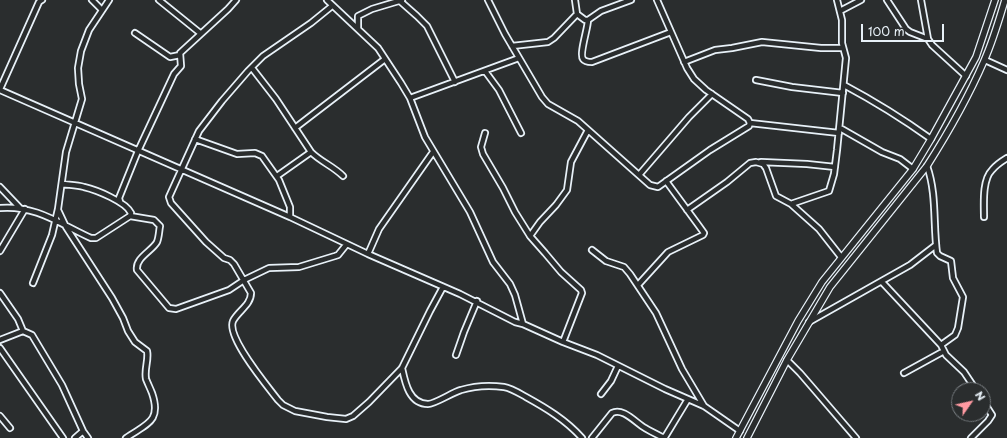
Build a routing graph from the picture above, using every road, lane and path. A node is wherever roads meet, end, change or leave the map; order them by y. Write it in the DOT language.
graph roads {
  1 [pos="42,0"];
  2 [pos="92,0"];
  3 [pos="109,0"];
  4 [pos="159,0"];
  5 [pos="236,0"];
  6 [pos="327,0"];
  7 [pos="401,0"];
  8 [pos="488,0"];
  9 [pos="575,0"];
  10 [pos="631,0"];
  11 [pos="657,0"];
  12 [pos="837,0"];
  13 [pos="861,0"];
  14 [pos="887,0"];
  15 [pos="921,0"];
  16 [pos="995,0"];
  17 [pos="1005,0"];
  18 [pos="332,6"];
  19 [pos="102,10"];
  20 [pos="840,12"];
  21 [pos="577,14"];
  22 [pos="588,20"];
  23 [pos="358,29"];
  24 [pos="671,32"];
  25 [pos="135,33"];
  26 [pos="200,33"];
  27 [pos="928,39"];
  28 [pos="512,46"];
  29 [pos="843,48"];
  30 [pos="180,55"];
  31 [pos="519,58"];
  32 [pos="385,59"];
  33 [pos="985,60"];
  34 [pos="684,62"];
  35 [pos="252,68"];
  36 [pos="1007,70"];
  37 [pos="485,71"];
  38 [pos="966,76"];
  39 [pos="756,80"];
  40 [pos="455,82"];
  41 [pos="844,85"];
  42 [pos="0,89"];
  43 [pos="843,93"];
  44 [pos="712,94"];
  45 [pos="410,98"];
  46 [pos="75,122"];
  47 [pos="750,123"];
  48 [pos="295,128"];
  49 [pos="588,130"];
  50 [pos="840,130"];
  51 [pos="485,133"];
  52 [pos="521,133"];
  53 [pos="195,139"];
  54 [pos="931,139"];
  55 [pos="138,151"];
  56 [pos="311,152"];
  57 [pos="434,152"];
  58 [pos="1007,158"];
  59 [pos="760,162"];
  60 [pos="927,166"];
  61 [pos="835,167"];
  62 [pos="181,169"];
  63 [pos="913,169"];
  64 [pos="639,175"];
  65 [pos="277,176"];
  66 [pos="343,176"];
  67 [pos="666,181"];
  68 [pos="62,184"];
  69 [pos="0,187"];
  70 [pos="120,202"];
  71 [pos="791,204"];
  72 [pos="0,208"];
  73 [pos="23,208"];
  74 [pos="58,210"];
  75 [pos="687,210"];
  76 [pos="130,216"];
  77 [pos="290,217"];
  78 [pos="984,217"];
  79 [pos="54,221"];
  80 [pos="66,227"];
  81 [pos="530,236"];
  82 [pos="346,244"];
  83 [pos="936,245"];
  84 [pos="592,250"];
  85 [pos="0,251"];
  86 [pos="368,254"];
  87 [pos="841,257"];
  88 [pos="244,280"];
  89 [pos="882,282"];
  90 [pos="33,283"];
  91 [pos="638,285"];
  92 [pos="443,287"];
  93 [pos="0,293"];
  94 [pos="477,301"];
  95 [pos="809,322"];
  96 [pos="523,324"];
  97 [pos="23,331"];
  98 [pos="0,340"];
  99 [pos="563,342"];
  100 [pos="941,345"];
  101 [pos="0,348"];
  102 [pos="944,351"];
  103 [pos="456,355"];
  104 [pos="787,360"];
  105 [pos="618,366"];
  106 [pos="402,368"];
  107 [pos="904,373"];
  108 [pos="971,382"];
  109 [pos="601,394"];
  110 [pos="688,399"];
  111 [pos="704,406"];
  112 [pos="0,416"];
  113 [pos="988,422"];
  114 [pos="10,428"];
  115 [pos="83,431"];
  116 [pos="740,431"];
  117 [pos="62,438"];
  118 [pos="75,438"];
  119 [pos="88,438"];
  120 [pos="126,438"];
  121 [pos="582,438"];
  122 [pos="592,438"];
  123 [pos="736,438"];
  124 [pos="747,438"];
  125 [pos="856,438"];
  126 [pos="970,438"];
  1 -- 42 [label="street"];
  2 -- 19 [label="street"];
  3 -- 19 [label="street"];
  4 -- 26 [label="street"];
  5 -- 26 [label="street"];
  6 -- 18 [label="street"];
  7 -- 23 [label="street"];
  7 -- 40 [label="street"];
  8 -- 28 [label="street"];
  9 -- 21 [label="street"];
  10 -- 22 [label="street"];
  11 -- 24 [label="street"];
  12 -- 20 [label="street"];
  13 -- 20 [label="street"];
  14 -- 27 [label="street"];
  15 -- 27 [label="street"];
  16 -- 38 [label="street"];
  17 -- 33 [label="street"];
  18 -- 23 [label="street"];
  18 -- 35 [label="street"];
  19 -- 46 [label="street"];
  20 -- 29 [label="street"];
  21 -- 22 [label="street"];
  21 -- 28 [label="street"];
  22 -- 24 [label="street"];
  23 -- 32 [label="street"];
  24 -- 34 [label="street"];
  25 -- 30 [label="street"];
  26 -- 30 [label="street"];
  27 -- 38 [label="street"];
  28 -- 31 [label="street"];
  29 -- 34 [label="street"];
  29 -- 41 [label="street"];
  30 -- 55 [label="street"];
  31 -- 37 [label="street"];
  31 -- 49 [label="street"];
  32 -- 45 [label="street"];
  32 -- 48 [label="street"];
  33 -- 36 [label="street"];
  33 -- 60 [label="street"];
  34 -- 44 [label="street"];
  35 -- 48 [label="street"];
  35 -- 53 [label="street"];
  37 -- 40 [label="street"];
  37 -- 52 [label="street"];
  38 -- 54 [label="street"];
  39 -- 43 [label="street"];
  40 -- 45 [label="street"];
  41 -- 43 [label="street"];
  41 -- 54 [label="street"];
  42 -- 46 [label="street"];
  43 -- 50 [label="street"];
  44 -- 47 [label="street"];
  44 -- 64 [label="street"];
  45 -- 57 [label="street"];
  46 -- 55 [label="street"];
  46 -- 68 [label="street"];
  47 -- 50 [label="street"];
  47 -- 67 [label="street"];
  48 -- 56 [label="street"];
  49 -- 64 [label="street"];
  49 -- 81 [label="street"];
  50 -- 61 [label="street"];
  50 -- 63 [label="street"];
  51 -- 81 [label="street"];
  53 -- 62 [label="street"];
  53 -- 65 [label="street"];
  54 -- 63 [label="street"];
  55 -- 62 [label="street"];
  55 -- 70 [label="street"];
  56 -- 65 [label="street"];
  56 -- 66 [label="street"];
  57 -- 86 [label="street"];
  57 -- 96 [label="street"];
  58 -- 78 [label="street"];
  59 -- 61 [label="street"];
  59 -- 71 [label="street"];
  59 -- 75 [label="street"];
  60 -- 83 [label="street"];
  60 -- 95 [label="street"];
  61 -- 71 [label="street"];
  62 -- 77 [label="street"];
  62 -- 88 [label="street"];
  63 -- 87 [label="street"];
  64 -- 67 [label="street"];
  65 -- 77 [label="street"];
  67 -- 75 [label="street"];
  68 -- 70 [label="street"];
  68 -- 74 [label="street"];
  69 -- 73 [label="street"];
  70 -- 76 [label="street"];
  71 -- 87 [label="street"];
  72 -- 73 [label="street"];
  73 -- 79 [label="street"];
  73 -- 85 [label="street"];
  74 -- 79 [label="street"];
  74 -- 80 [label="street"];
  75 -- 91 [label="street"];
  76 -- 80 [label="street"];
  76 -- 88 [label="street"];
  77 -- 82 [label="street"];
  79 -- 80 [label="street"];
  79 -- 90 [label="street"];
  80 -- 120 [label="street"];
  81 -- 99 [label="street"];
  82 -- 86 [label="street"];
  82 -- 88 [label="street"];
  83 -- 89 [label="street"];
  83 -- 100 [label="street"];
  84 -- 91 [label="street"];
  86 -- 92 [label="street"];
  87 -- 116 [label="street"];
  88 -- 106 [label="street"];
  89 -- 95 [label="street"];
  89 -- 100 [label="street"];
  91 -- 111 [label="street"];
  92 -- 94 [label="street"];
  92 -- 106 [label="street"];
  93 -- 97 [label="street"];
  94 -- 96 [label="street"];
  94 -- 103 [label="street"];
  95 -- 104 [label="street"];
  96 -- 99 [label="street"];
  97 -- 98 [label="street"];
  97 -- 115 [label="street"];
  99 -- 105 [label="street"];
  100 -- 102 [label="street"];
  101 -- 117 [label="street"];
  102 -- 107 [label="street"];
  102 -- 108 [label="street"];
  104 -- 124 [label="street"];
  104 -- 125 [label="street"];
  105 -- 109 [label="street"];
  105 -- 110 [label="street"];
  106 -- 121 [label="street"];
  110 -- 111 [label="street"];
  110 -- 122 [label="street"];
  111 -- 116 [label="street"];
  112 -- 114 [label="street"];
  113 -- 126 [label="street"];
  115 -- 118 [label="street"];
  115 -- 119 [label="street"];
  116 -- 123 [label="street"];
}
